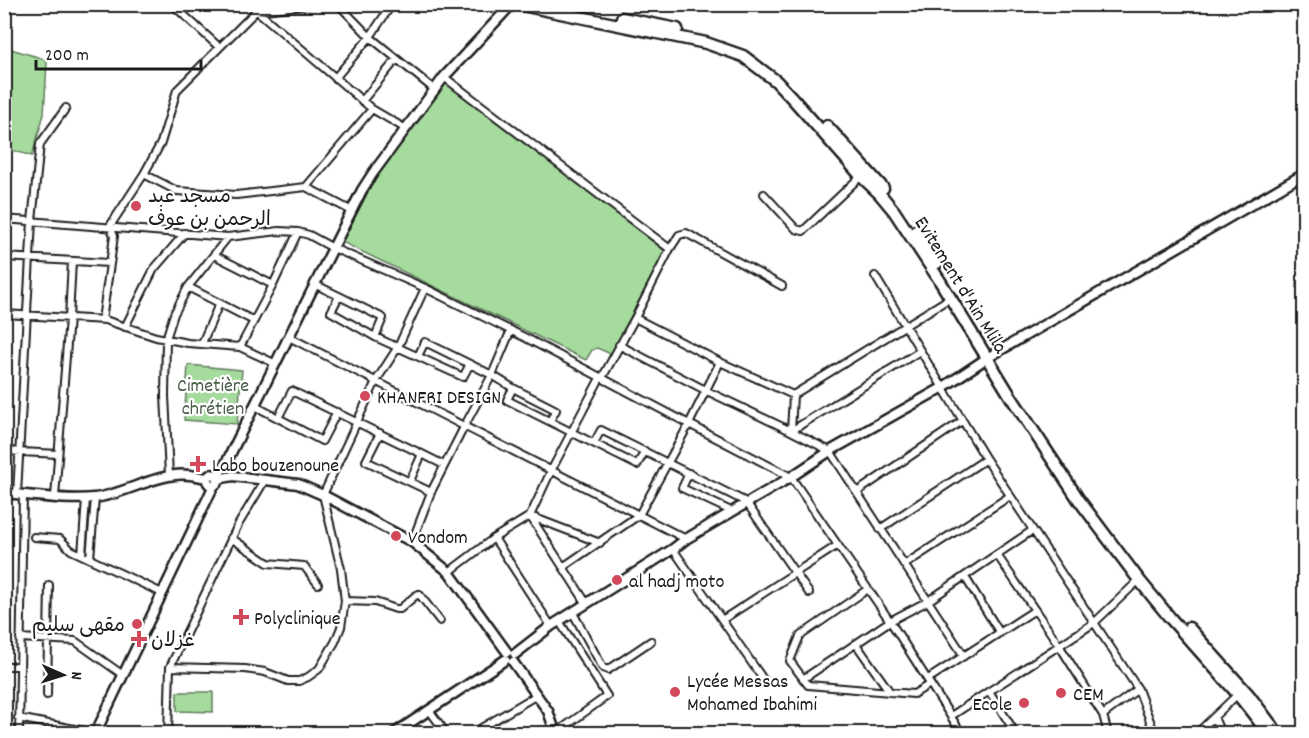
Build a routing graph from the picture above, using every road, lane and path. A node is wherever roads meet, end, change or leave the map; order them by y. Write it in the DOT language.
graph roads {
  1 [pos="172,4"];
  2 [pos="249,4"];
  3 [pos="315,4"];
  4 [pos="338,4"];
  5 [pos="392,4"];
  6 [pos="512,4"];
  7 [pos="517,4"];
  8 [pos="553,4"];
  9 [pos="256,10"];
  10 [pos="370,38"];
  11 [pos="219,47"];
  12 [pos="396,60"];
  13 [pos="444,77"];
  14 [pos="335,78"];
  15 [pos="435,90"];
  16 [pos="362,101"];
  17 [pos="66,108"];
  18 [pos="372,109"];
  19 [pos="406,129"];
  20 [pos="144,174"];
  21 [pos="1305,174"];
  22 [pos="861,176"];
  23 [pos="306,187"];
  24 [pos="764,194"];
  25 [pos="352,211"];
  26 [pos="4,219"];
  27 [pos="32,220"];
  28 [pos="111,226"];
  29 [pos="298,232"];
  30 [pos="185,233"];
  31 [pos="228,237"];
  32 [pos="333,248"];
  33 [pos="670,249"];
  34 [pos="214,255"];
  35 [pos="4,257"];
  36 [pos="31,259"];
  37 [pos="72,261"];
  38 [pos="109,263"];
  39 [pos="875,276"];
  40 [pos="273,285"];
  41 [pos="314,285"];
  42 [pos="782,286"];
  43 [pos="188,287"];
  44 [pos="425,288"];
  45 [pos="339,296"];
  46 [pos="950,298"];
  47 [pos="219,304"];
  48 [pos="4,314"];
  49 [pos="27,316"];
  50 [pos="69,318"];
  51 [pos="635,318"];
  52 [pos="102,320"];
  53 [pos="254,321"];
  54 [pos="124,327"];
  55 [pos="905,327"];
  56 [pos="511,330"];
  57 [pos="289,337"];
  58 [pos="375,337"];
  59 [pos="166,339"];
  60 [pos="202,343"];
  61 [pos="619,345"];
  62 [pos="240,347"];
  63 [pos="398,347"];
  64 [pos="920,351"];
  65 [pos="418,356"];
  66 [pos="990,357"];
  67 [pos="720,362"];
  68 [pos="276,364"];
  69 [pos="470,364"];
  70 [pos="492,375"];
  71 [pos="601,378"];
  72 [pos="376,381"];
  73 [pos="513,388"];
  74 [pos="942,388"];
  75 [pos="705,390"];
  76 [pos="793,395"];
  77 [pos="255,406"];
  78 [pos="337,412"];
  79 [pos="278,418"];
  80 [pos="550,421"];
  81 [pos="962,421"];
  82 [pos="357,422"];
  83 [pos="689,424"];
  84 [pos="464,427"];
  85 [pos="571,431"];
  86 [pos="791,431"];
  87 [pos="380,433"];
  88 [pos="594,442"];
  89 [pos="4,451"];
  90 [pos="645,451"];
  91 [pos="19,452"];
  92 [pos="830,452"];
  93 [pos="58,454"];
  94 [pos="422,454"];
  95 [pos="986,459"];
  96 [pos="668,463"];
  97 [pos="444,465"];
  98 [pos="551,471"];
  99 [pos="689,473"];
  100 [pos="169,476"];
  101 [pos="791,477"];
  102 [pos="216,480"];
  103 [pos="265,480"];
  104 [pos="410,481"];
  105 [pos="431,492"];
  106 [pos="857,492"];
  107 [pos="4,493"];
  108 [pos="20,494"];
  109 [pos="323,495"];
  110 [pos="1010,496"];
  111 [pos="55,497"];
  112 [pos="91,498"];
  113 [pos="746,502"];
  114 [pos="731,511"];
  115 [pos="639,515"];
  116 [pos="530,516"];
  117 [pos="880,529"];
  118 [pos="1033,530"];
  119 [pos="34,537"];
  120 [pos="231,538"];
  121 [pos="494,538"];
  122 [pos="686,539"];
  123 [pos="412,542"];
  124 [pos="600,543"];
  125 [pos="838,545"];
  126 [pos="673,549"];
  127 [pos="82,555"];
  128 [pos="998,555"];
  129 [pos="90,558"];
  130 [pos="904,565"];
  131 [pos="562,567"];
  132 [pos="449,572"];
  133 [pos="795,573"];
  134 [pos="965,577"];
  135 [pos="1139,580"];
  136 [pos="318,584"];
  137 [pos="49,585"];
  138 [pos="868,589"];
  139 [pos="162,593"];
  140 [pos="809,593"];
  141 [pos="345,601"];
  142 [pos="928,601"];
  143 [pos="587,604"];
  144 [pos="1035,610"];
  145 [pos="573,613"];
  146 [pos="722,620"];
  147 [pos="440,621"];
  148 [pos="890,621"];
  149 [pos="1094,623"];
  150 [pos="555,624"];
  151 [pos="1000,633"];
  152 [pos="20,638"];
  153 [pos="48,639"];
  154 [pos="651,641"];
  155 [pos="856,644"];
  156 [pos="1059,645"];
  157 [pos="964,656"];
  158 [pos="510,657"];
  159 [pos="4,666"];
  160 [pos="20,666"];
  161 [pos="170,668"];
  162 [pos="123,675"];
  163 [pos="803,679"];
  164 [pos="765,682"];
  165 [pos="929,682"];
  166 [pos="1138,689"];
  167 [pos="989,691"];
  168 [pos="890,692"];
  169 [pos="1238,694"];
  170 [pos="47,695"];
  171 [pos="537,695"];
  172 [pos="429,710"];
  173 [pos="1103,715"];
  174 [pos="951,716"];
  175 [pos="1214,717"];
  176 [pos="18,718"];
  177 [pos="481,731"];
  178 [pos="95,733"];
  179 [pos="556,733"];
  180 [pos="19,734"];
  181 [pos="168,734"];
  182 [pos="393,734"];
  183 [pos="447,734"];
  184 [pos="471,734"];
  185 [pos="962,734"];
  186 [pos="1016,734"];
  187 [pos="1108,734"];
  188 [pos="1155,734"];
  189 [pos="1196,734"];
  190 [pos="1221,734"];
  191 [pos="1269,734"];
  192 [pos="1278,734"];
  1 -- 11 [label="street"];
  2 -- 9 [label="street"];
  3 -- 9 [label="street"];
  4 -- 10 [label="street"];
  5 -- 10 [label="street"];
  6 -- 13 [label="street"];
  7 -- 22 [label="highway, Evitement d'Ain Mlila"];
  8 -- 66 [label="highway, Evitement d'Ain Mlila"];
  9 -- 11 [label="street"];
  9 -- 14 [label="street"];
  10 -- 12 [label="street"];
  10 -- 14 [label="street"];
  11 -- 20 [label="street"];
  12 -- 15 [label="street"];
  12 -- 16 [label="street"];
  13 -- 15 [label="street"];
  13 -- 33 [label="street"];
  14 -- 16 [label="street"];
  15 -- 19 [label="street"];
  16 -- 18 [label="street"];
  17 -- 27 [label="street"];
  18 -- 19 [label="street"];
  18 -- 23 [label="street"];
  19 -- 25 [label="street"];
  20 -- 23 [label="street"];
  20 -- 28 [label="street"];
  21 -- 66 [label="street"];
  22 -- 24 [label="street"];
  22 -- 46 [label="highway, Evitement d'Ain Mlila"];
  23 -- 25 [label="street"];
  25 -- 32 [label="street"];
  26 -- 27 [label="street"];
  27 -- 28 [label="street"];
  27 -- 36 [label="street"];
  28 -- 30 [label="street"];
  28 -- 38 [label="street"];
  29 -- 31 [label="street"];
  29 -- 32 [label="street"];
  29 -- 40 [label="street"];
  30 -- 31 [label="street"];
  30 -- 54 [label="street"];
  31 -- 34 [label="street"];
  32 -- 41 [label="street"];
  32 -- 44 [label="street"];
  33 -- 42 [label="street"];
  33 -- 51 [label="street"];
  34 -- 40 [label="street"];
  34 -- 43 [label="street"];
  35 -- 36 [label="street"];
  36 -- 37 [label="street"];
  36 -- 49 [label="street"];
  37 -- 38 [label="street"];
  37 -- 50 [label="street"];
  38 -- 52 [label="street"];
  39 -- 55 [label="street"];
  40 -- 53 [label="street"];
  41 -- 45 [label="street"];
  41 -- 57 [label="street"];
  43 -- 47 [label="street"];
  43 -- 59 [label="street"];
  44 -- 56 [label="street"];
  44 -- 63 [label="street"];
  45 -- 58 [label="street"];
  45 -- 58 [label="street"];
  46 -- 55 [label="street"];
  46 -- 66 [label="highway, Evitement d'Ain Mlila"];
  47 -- 53 [label="street"];
  47 -- 60 [label="street"];
  48 -- 49 [label="street"];
  49 -- 50 [label="street"];
  49 -- 91 [label="street"];
  50 -- 52 [label="street"];
  50 -- 93 [label="street"];
  51 -- 61 [label="street"];
  51 -- 67 [label="street"];
  52 -- 54 [label="street"];
  53 -- 62 [label="street"];
  54 -- 59 [label="street"];
  55 -- 64 [label="street"];
  55 -- 76 [label="street"];
  56 -- 70 [label="street"];
  56 -- 71 [label="street"];
  57 -- 68 [label="street"];
  57 -- 72 [label="street"];
  58 -- 63 [label="street"];
  59 -- 60 [label="street"];
  59 -- 100 [label="street"];
  60 -- 62 [label="street"];
  61 -- 71 [label="street"];
  61 -- 75 [label="street"];
  62 -- 68 [label="street"];
  63 -- 65 [label="street"];
  63 -- 72 [label="street"];
  64 -- 74 [label="street"];
  64 -- 86 [label="street"];
  65 -- 69 [label="street"];
  65 -- 69 [label="street"];
  66 -- 74 [label="street"];
  66 -- 135 [label="highway, Evitement d'Ain Mlila"];
  66 -- 192 [label="highway, Evitement d'Ain Mlila"];
  67 -- 75 [label="street"];
  67 -- 76 [label="street"];
  68 -- 77 [label="street"];
  69 -- 70 [label="street"];
  70 -- 73 [label="street"];
  70 -- 84 [label="street"];
  71 -- 83 [label="street"];
  71 -- 85 [label="street"];
  72 -- 82 [label="street"];
  72 -- 84 [label="street"];
  73 -- 80 [label="street"];
  73 -- 80 [label="street"];
  74 -- 81 [label="street"];
  74 -- 92 [label="street"];
  75 -- 83 [label="street"];
  75 -- 86 [label="street"];
  76 -- 86 [label="street"];
  77 -- 79 [label="street"];
  77 -- 102 [label="street"];
  78 -- 79 [label="street"];
  78 -- 79 [label="street"];
  78 -- 82 [label="street"];
  80 -- 85 [label="street"];
  81 -- 95 [label="street"];
  81 -- 106 [label="street"];
  82 -- 87 [label="street"];
  82 -- 109 [label="street"];
  83 -- 96 [label="street"];
  83 -- 101 [label="street"];
  84 -- 97 [label="street"];
  84 -- 98 [label="street"];
  85 -- 88 [label="street"];
  85 -- 98 [label="street"];
  86 -- 92 [label="street"];
  87 -- 94 [label="street"];
  87 -- 104 [label="street"];
  88 -- 90 [label="street"];
  88 -- 90 [label="street"];
  89 -- 91 [label="street"];
  90 -- 96 [label="street"];
  91 -- 93 [label="street"];
  91 -- 108 [label="street"];
  92 -- 101 [label="street"];
  92 -- 106 [label="street"];
  93 -- 111 [label="street"];
  94 -- 97 [label="street"];
  94 -- 104 [label="street"];
  95 -- 110 [label="street"];
  95 -- 117 [label="street"];
  96 -- 99 [label="street"];
  96 -- 115 [label="street"];
  97 -- 105 [label="street"];
  98 -- 115 [label="street"];
  98 -- 116 [label="street"];
  99 -- 113 [label="street"];
  99 -- 114 [label="street"];
  100 -- 102 [label="street"];
  100 -- 112 [label="street"];
  101 -- 113 [label="street"];
  101 -- 125 [label="street"];
  102 -- 103 [label="street"];
  102 -- 139 [label="street"];
  103 -- 109 [label="street"];
  103 -- 120 [label="street"];
  104 -- 105 [label="street"];
  105 -- 123 [label="street"];
  106 -- 117 [label="street"];
  107 -- 108 [label="street"];
  108 -- 111 [label="street"];
  108 -- 152 [label="street"];
  109 -- 123 [label="street"];
  109 -- 141 [label="street"];
  110 -- 118 [label="street"];
  110 -- 130 [label="street"];
  111 -- 112 [label="street"];
  112 -- 127 [label="street"];
  112 -- 129 [label="street"];
  113 -- 114 [label="street"];
  113 -- 133 [label="street"];
  114 -- 122 [label="street"];
  115 -- 122 [label="street"];
  115 -- 124 [label="street"];
  116 -- 121 [label="street"];
  116 -- 124 [label="street"];
  116 -- 131 [label="street"];
  117 -- 130 [label="street"];
  118 -- 128 [label="street"];
  118 -- 149 [label="street"];
  119 -- 127 [label="street"];
  120 -- 136 [label="street"];
  120 -- 161 [label="street"];
  121 -- 132 [label="street"];
  121 -- 150 [label="street"];
  122 -- 126 [label="street"];
  123 -- 132 [label="street"];
  124 -- 131 [label="street"];
  125 -- 133 [label="street"];
  125 -- 138 [label="street"];
  126 -- 143 [label="street"];
  126 -- 146 [label="street"];
  127 -- 129 [label="street"];
  128 -- 134 [label="street"];
  128 -- 144 [label="street"];
  129 -- 139 [label="street"];
  130 -- 142 [label="street"];
  131 -- 143 [label="street"];
  132 -- 158 [label="street"];
  133 -- 140 [label="street"];
  133 -- 146 [label="street"];
  134 -- 142 [label="street"];
  134 -- 151 [label="street"];
  135 -- 149 [label="street"];
  135 -- 169 [label="highway, Evitement d'Ain Mlila"];
  137 -- 153 [label="street"];
  138 -- 148 [label="street"];
  138 -- 163 [label="street"];
  139 -- 162 [label="street"];
  141 -- 147 [label="street"];
  141 -- 161 [label="street"];
  142 -- 148 [label="street"];
  142 -- 157 [label="street"];
  143 -- 145 [label="street"];
  144 -- 151 [label="street"];
  144 -- 156 [label="street"];
  145 -- 150 [label="street"];
  145 -- 154 [label="street"];
  146 -- 164 [label="street"];
  148 -- 155 [label="street"];
  148 -- 165 [label="street"];
  149 -- 156 [label="street"];
  149 -- 166 [label="street"];
  150 -- 158 [label="street"];
  150 -- 179 [label="street"];
  151 -- 157 [label="street"];
  152 -- 153 [label="street"];
  152 -- 160 [label="street"];
  153 -- 162 [label="street"];
  153 -- 170 [label="street"];
  155 -- 163 [label="street"];
  155 -- 168 [label="street"];
  156 -- 167 [label="street"];
  156 -- 173 [label="street"];
  157 -- 165 [label="street"];
  158 -- 171 [label="street"];
  158 -- 172 [label="street"];
  159 -- 160 [label="street"];
  160 -- 176 [label="street"];
  161 -- 181 [label="street"];
  162 -- 178 [label="street"];
  163 -- 168 [label="street"];
  165 -- 168 [label="street"];
  165 -- 174 [label="street"];
  166 -- 173 [label="street"];
  166 -- 188 [label="street"];
  167 -- 174 [label="street"];
  167 -- 186 [label="street"];
  169 -- 175 [label="street"];
  169 -- 191 [label="highway, Evitement d'Ain Mlila"];
  171 -- 177 [label="street"];
  171 -- 179 [label="street"];
  172 -- 182 [label="street"];
  172 -- 183 [label="street"];
  173 -- 187 [label="street"];
  174 -- 185 [label="street"];
  175 -- 189 [label="street"];
  175 -- 190 [label="street"];
  176 -- 178 [label="street"];
  176 -- 180 [label="street"];
  177 -- 184 [label="street"];
}
